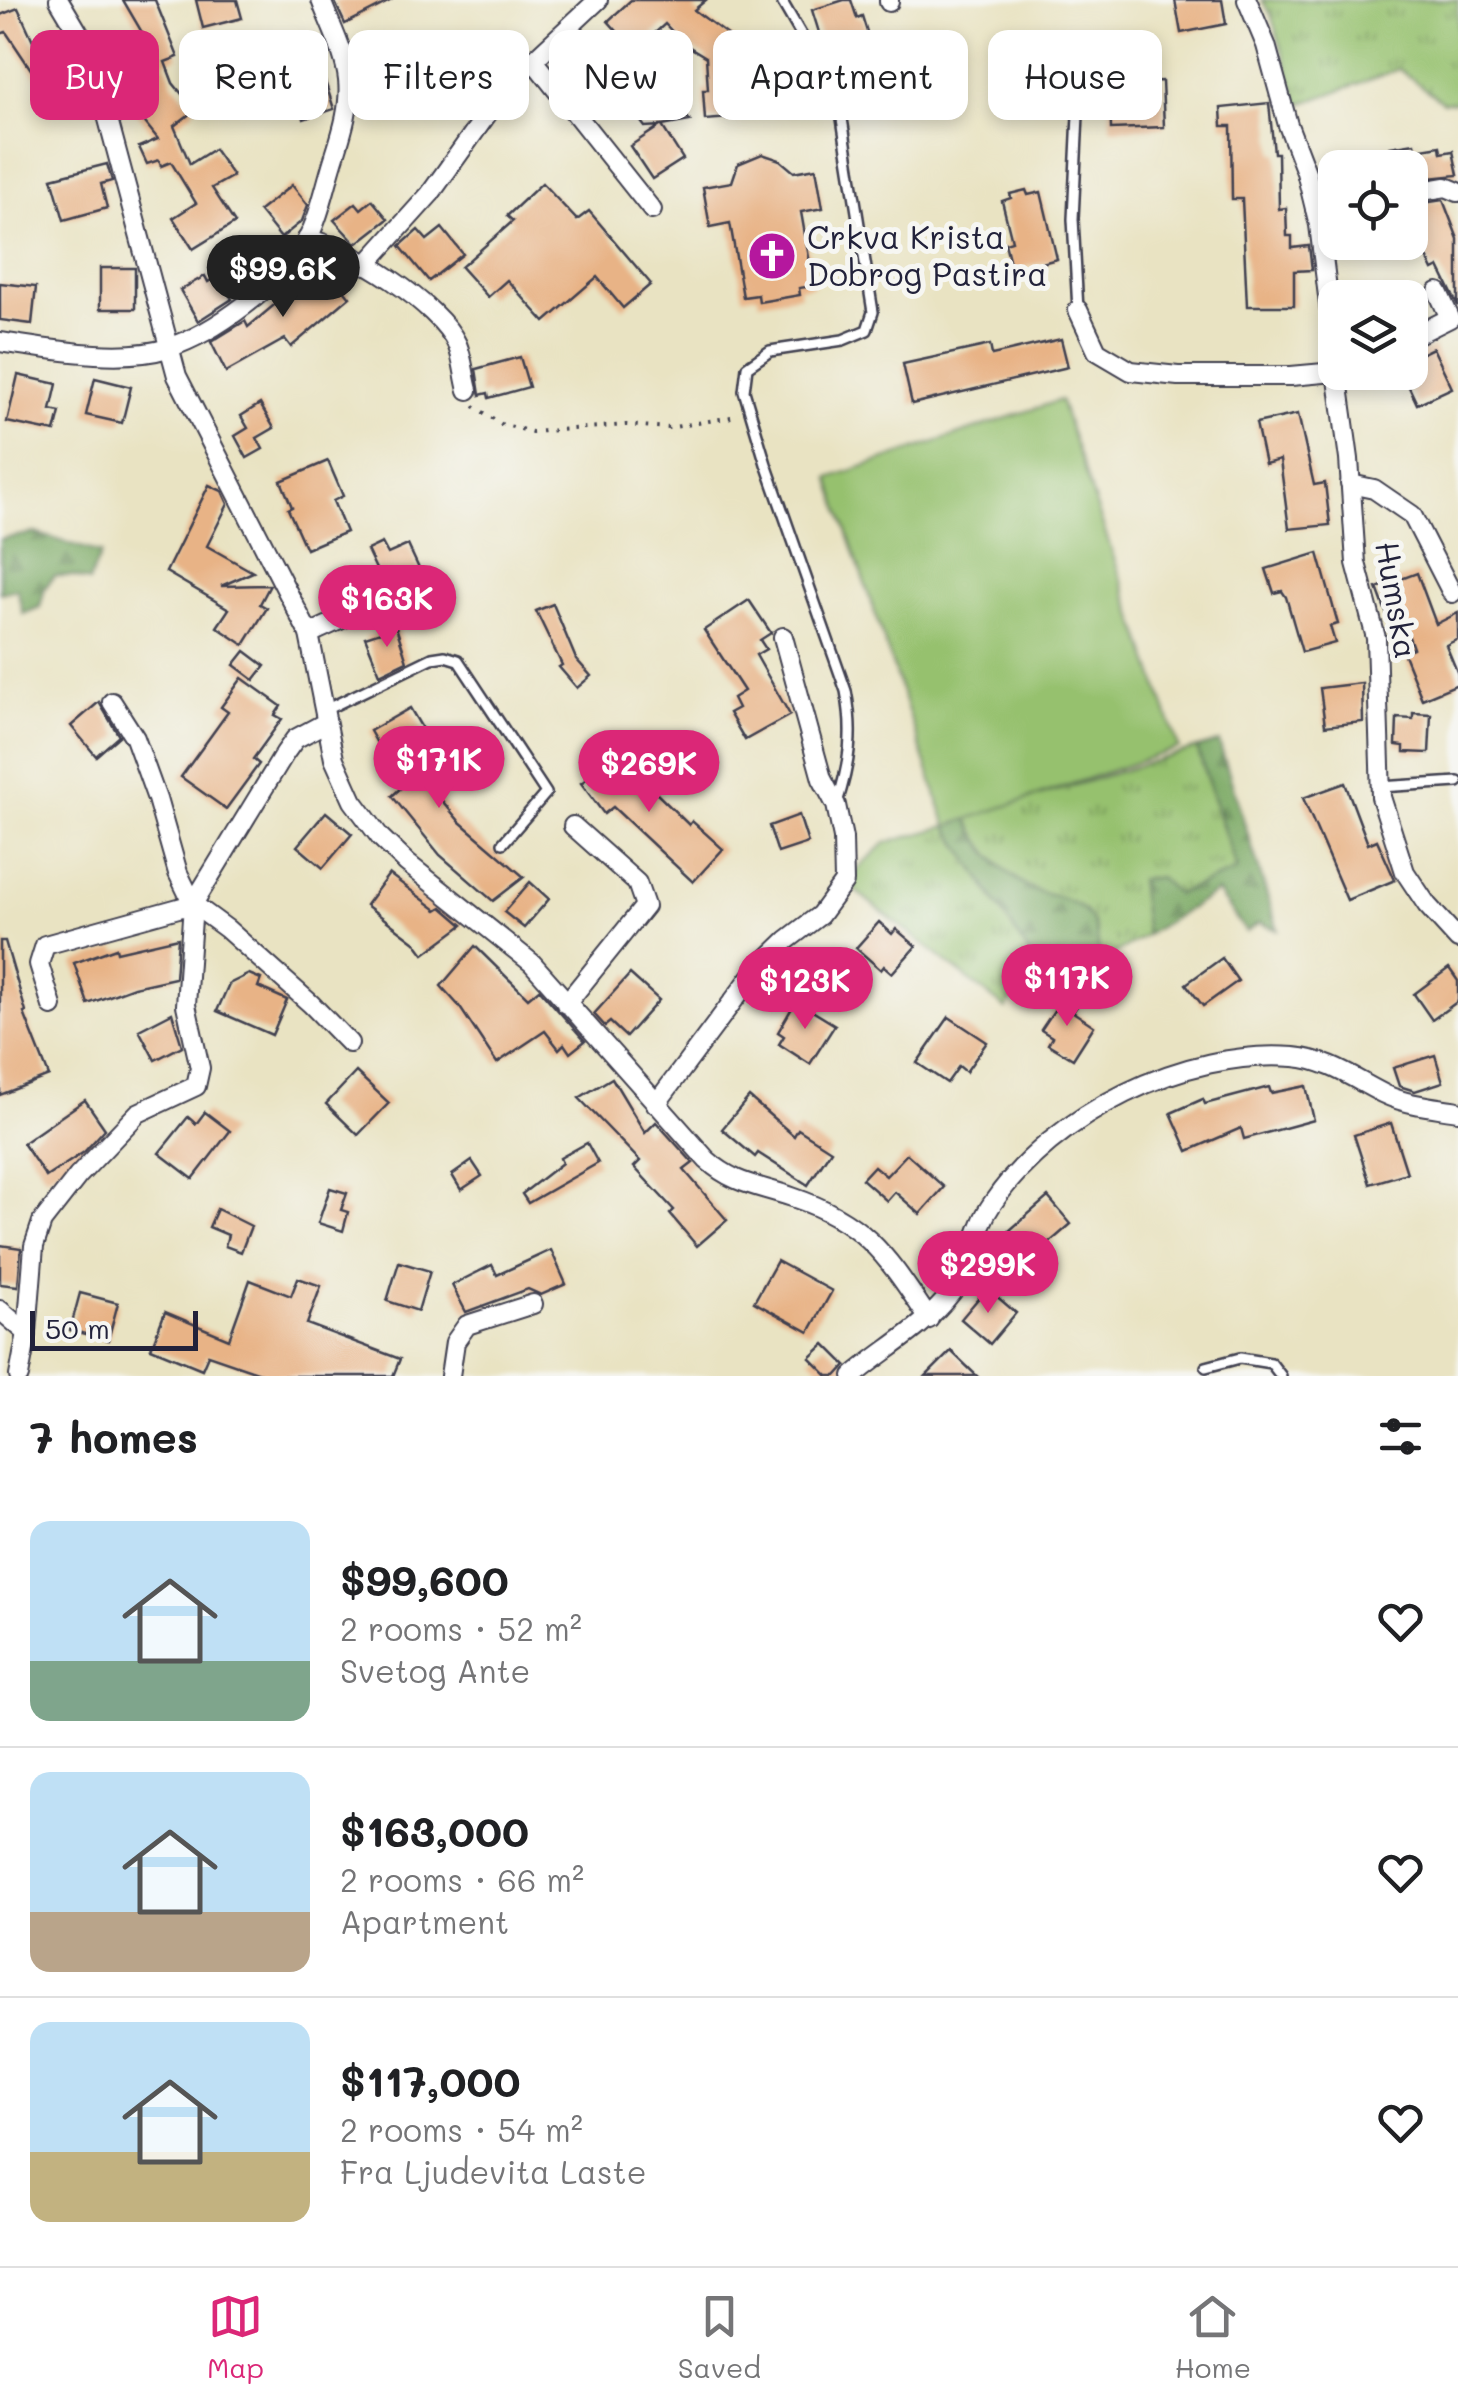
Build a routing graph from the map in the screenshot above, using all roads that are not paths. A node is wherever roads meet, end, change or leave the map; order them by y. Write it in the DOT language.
graph roads {
  1 [pos="59,0"];
  2 [pos="320,0"];
  3 [pos="598,0"];
  4 [pos="781,0"];
  5 [pos="1248,0"];
  6 [pos="532,59"];
  7 [pos="1078,120"];
  8 [pos="1428,190"];
  9 [pos="1458,192"];
  10 [pos="1318,208"];
  11 [pos="1314,209"];
  12 [pos="652,210"];
  13 [pos="307,239"];
  14 [pos="366,265"];
  15 [pos="1324,280"];
  16 [pos="1438,292"];
  17 [pos="1078,310"];
  18 [pos="1428,329"];
  19 [pos="0,342"];
  20 [pos="168,348"];
  21 [pos="1318,374"];
  22 [pos="468,390"];
  23 [pos="1338,390"];
  24 [pos="1350,484"];
  25 [pos="1452,593"];
  26 [pos="397,594"];
  27 [pos="309,634"];
  28 [pos="783,638"];
  29 [pos="112,702"];
  30 [pos="324,717"];
  31 [pos="1458,782"];
  32 [pos="1380,787"];
  33 [pos="836,805"];
  34 [pos="573,826"];
  35 [pos="503,843"];
  36 [pos="193,904"];
  37 [pos="1458,938"];
  38 [pos="566,1004"];
  39 [pos="52,1006"];
  40 [pos="349,1042"];
  41 [pos="656,1104"];
  42 [pos="1458,1111"];
  43 [pos="533,1304"];
  44 [pos="0,1310"];
  45 [pos="929,1319"];
  46 [pos="27,1333"];
  47 [pos="1206,1367"];
  48 [pos="19,1376"];
  49 [pos="450,1376"];
  50 [pos="853,1376"];
  51 [pos="1281,1376"];
  1 -- 20 [label="street"];
  2 -- 13 [label="street"];
  3 -- 6 [label="street"];
  4 -- 33 [label="lane"];
  5 -- 11 [label="street"];
  6 -- 12 [label="street"];
  6 -- 14 [label="street"];
  7 -- 17 [label="lane"];
  8 -- 9 [label="street"];
  10 -- 11 [label="street"];
  11 -- 15 [label="street"];
  13 -- 14 [label="street"];
  13 -- 20 [label="street"];
  14 -- 22 [label="street"];
  16 -- 18 [label="street"];
  17 -- 21 [label="street, Humska"];
  19 -- 20 [label="street"];
  20 -- 27 [label="street"];
  23 -- 24 [label="street, Humska"];
  24 -- 25 [label="street, Humska"];
  24 -- 32 [label="street, Humska"];
  26 -- 27 [label="street"];
  27 -- 30 [label="street"];
  28 -- 33 [label="street"];
  29 -- 36 [label="street"];
  30 -- 35 [label="lane"];
  30 -- 36 [label="street"];
  30 -- 38 [label="street"];
  31 -- 32 [label="lane"];
  32 -- 37 [label="street, Humska"];
  33 -- 41 [label="street"];
  34 -- 38 [label="street"];
  36 -- 39 [label="street"];
  36 -- 40 [label="street"];
  36 -- 46 [label="street"];
  38 -- 41 [label="street"];
  41 -- 45 [label="street"];
  42 -- 45 [label="street"];
  43 -- 49 [label="street"];
  44 -- 46 [label="street"];
  45 -- 50 [label="street"];
  46 -- 48 [label="street"];
  47 -- 51 [label="lane"];
}
